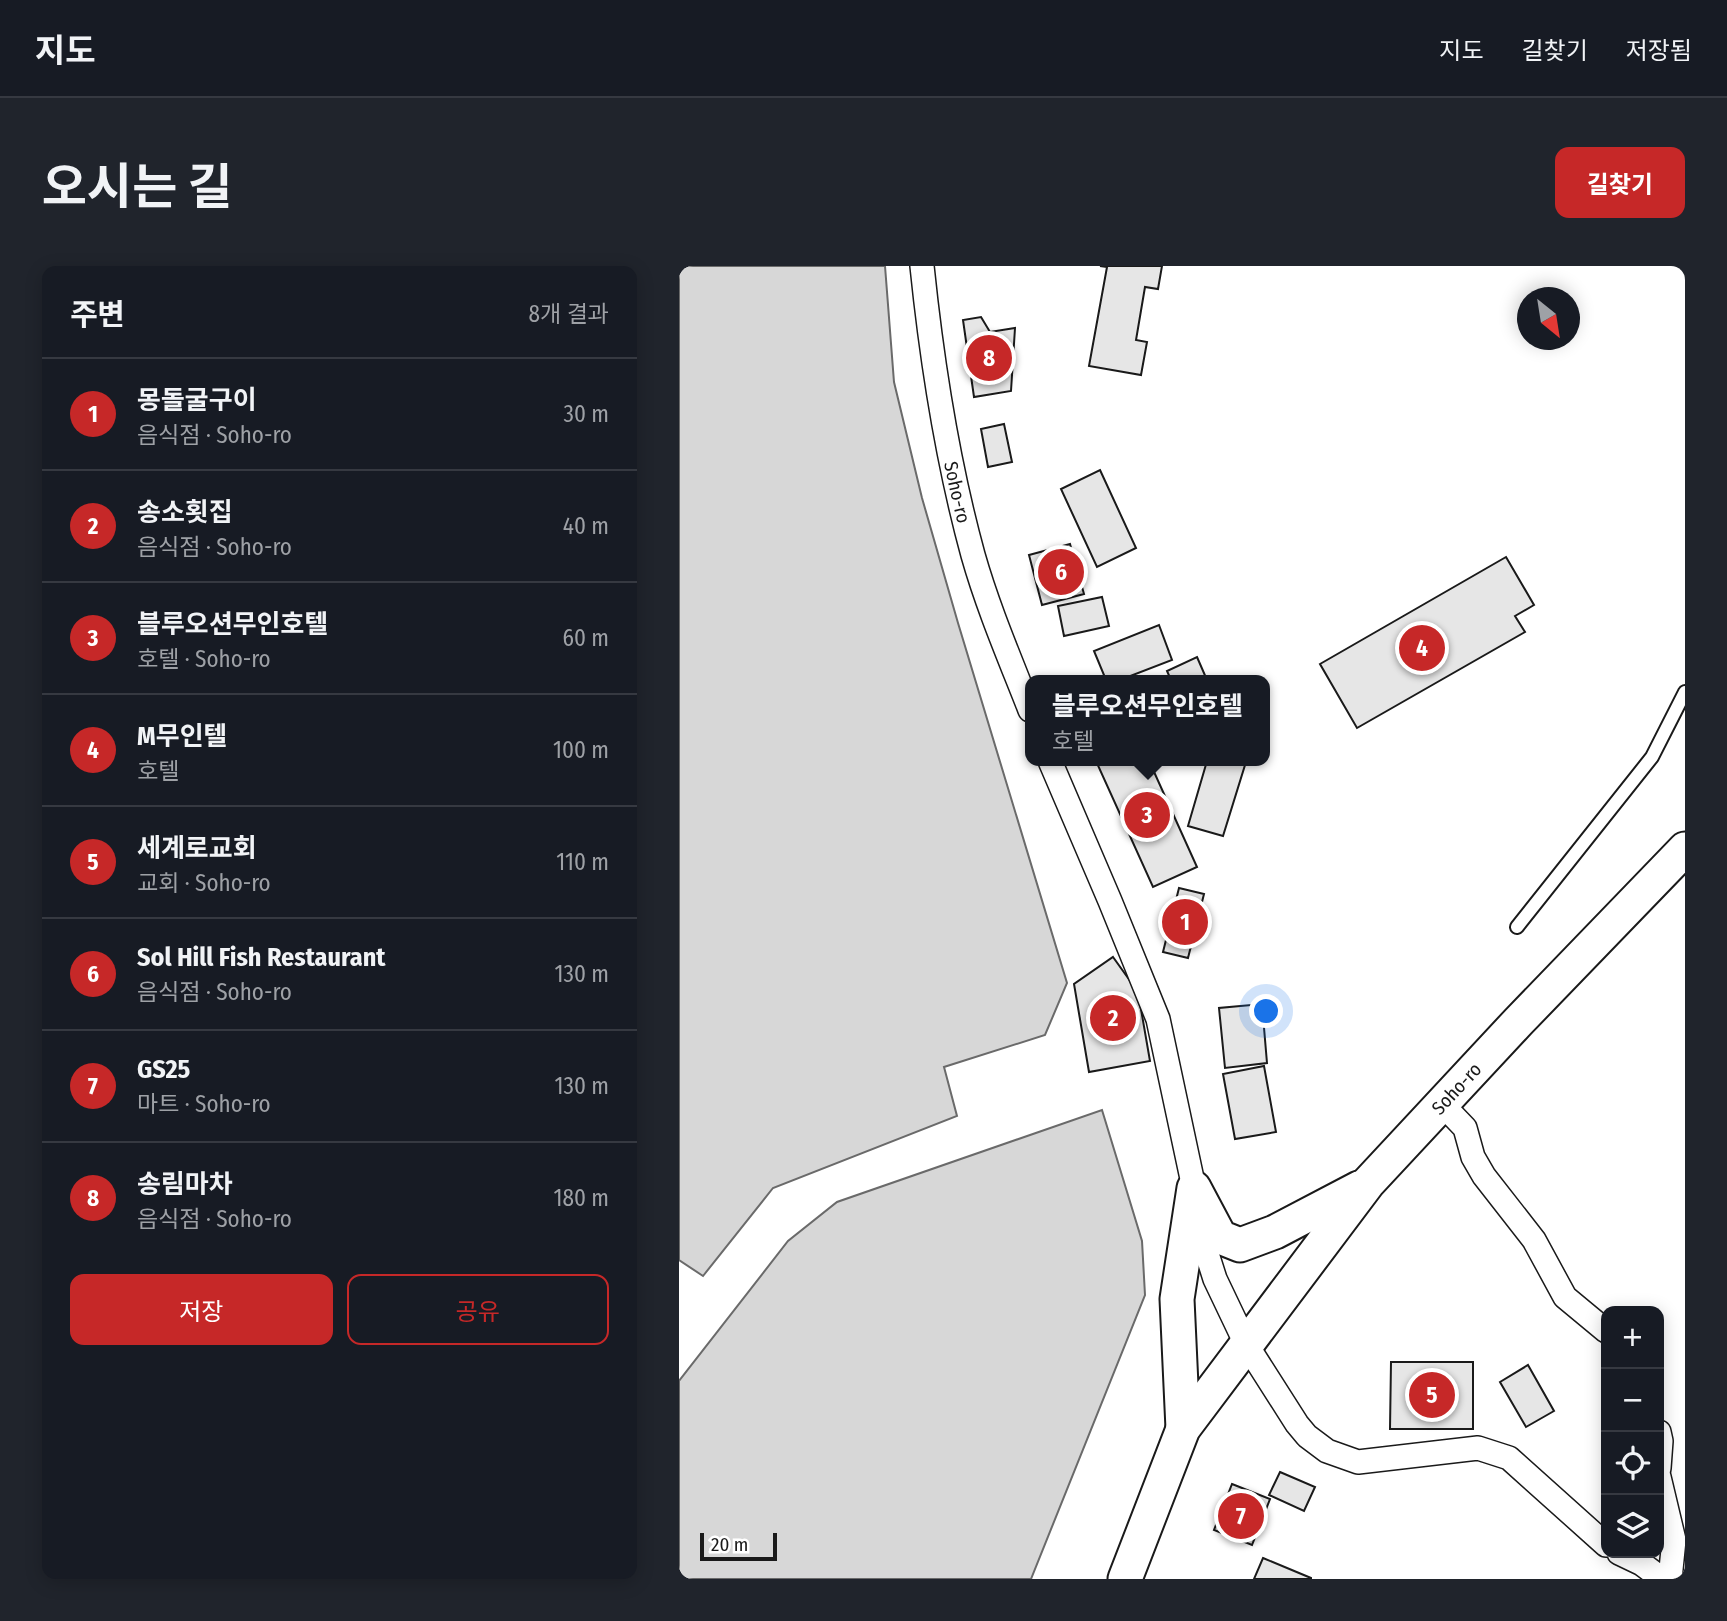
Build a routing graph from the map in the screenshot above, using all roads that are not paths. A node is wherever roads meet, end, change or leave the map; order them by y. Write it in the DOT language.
graph roads {
  1 [pos="922,266"];
  2 [pos="1685,692"];
  3 [pos="1025,697"];
  4 [pos="1051,766"];
  5 [pos="1685,849"];
  6 [pos="1517,927"];
  7 [pos="1441,1103"];
  8 [pos="1368,1183"];
  9 [pos="1194,1188"];
  10 [pos="1601,1327"];
  11 [pos="1245,1344"];
  12 [pos="1183,1429"];
  13 [pos="1663,1495"];
  14 [pos="1601,1541"];
  15 [pos="1629,1558"];
  16 [pos="1125,1579"];
  17 [pos="1662,1579"];
  18 [pos="1670,1579"];
  1 -- 3 [label="street, Soho-ro"];
  2 -- 6 [label="lane"];
  4 -- 9 [label="street"];
  5 -- 7 [label="street, Soho-ro"];
  7 -- 8 [label="street, Soho-ro"];
  7 -- 10 [label="street"];
  8 -- 9 [label="street"];
  8 -- 11 [label="street, Soho-ro"];
  9 -- 11 [label="street"];
  9 -- 12 [label="street"];
  11 -- 12 [label="street, Soho-ro"];
  11 -- 14 [label="street"];
  12 -- 16 [label="street, Soho-ro"];
  13 -- 18 [label="street"];
  15 -- 17 [label="street"];
}
